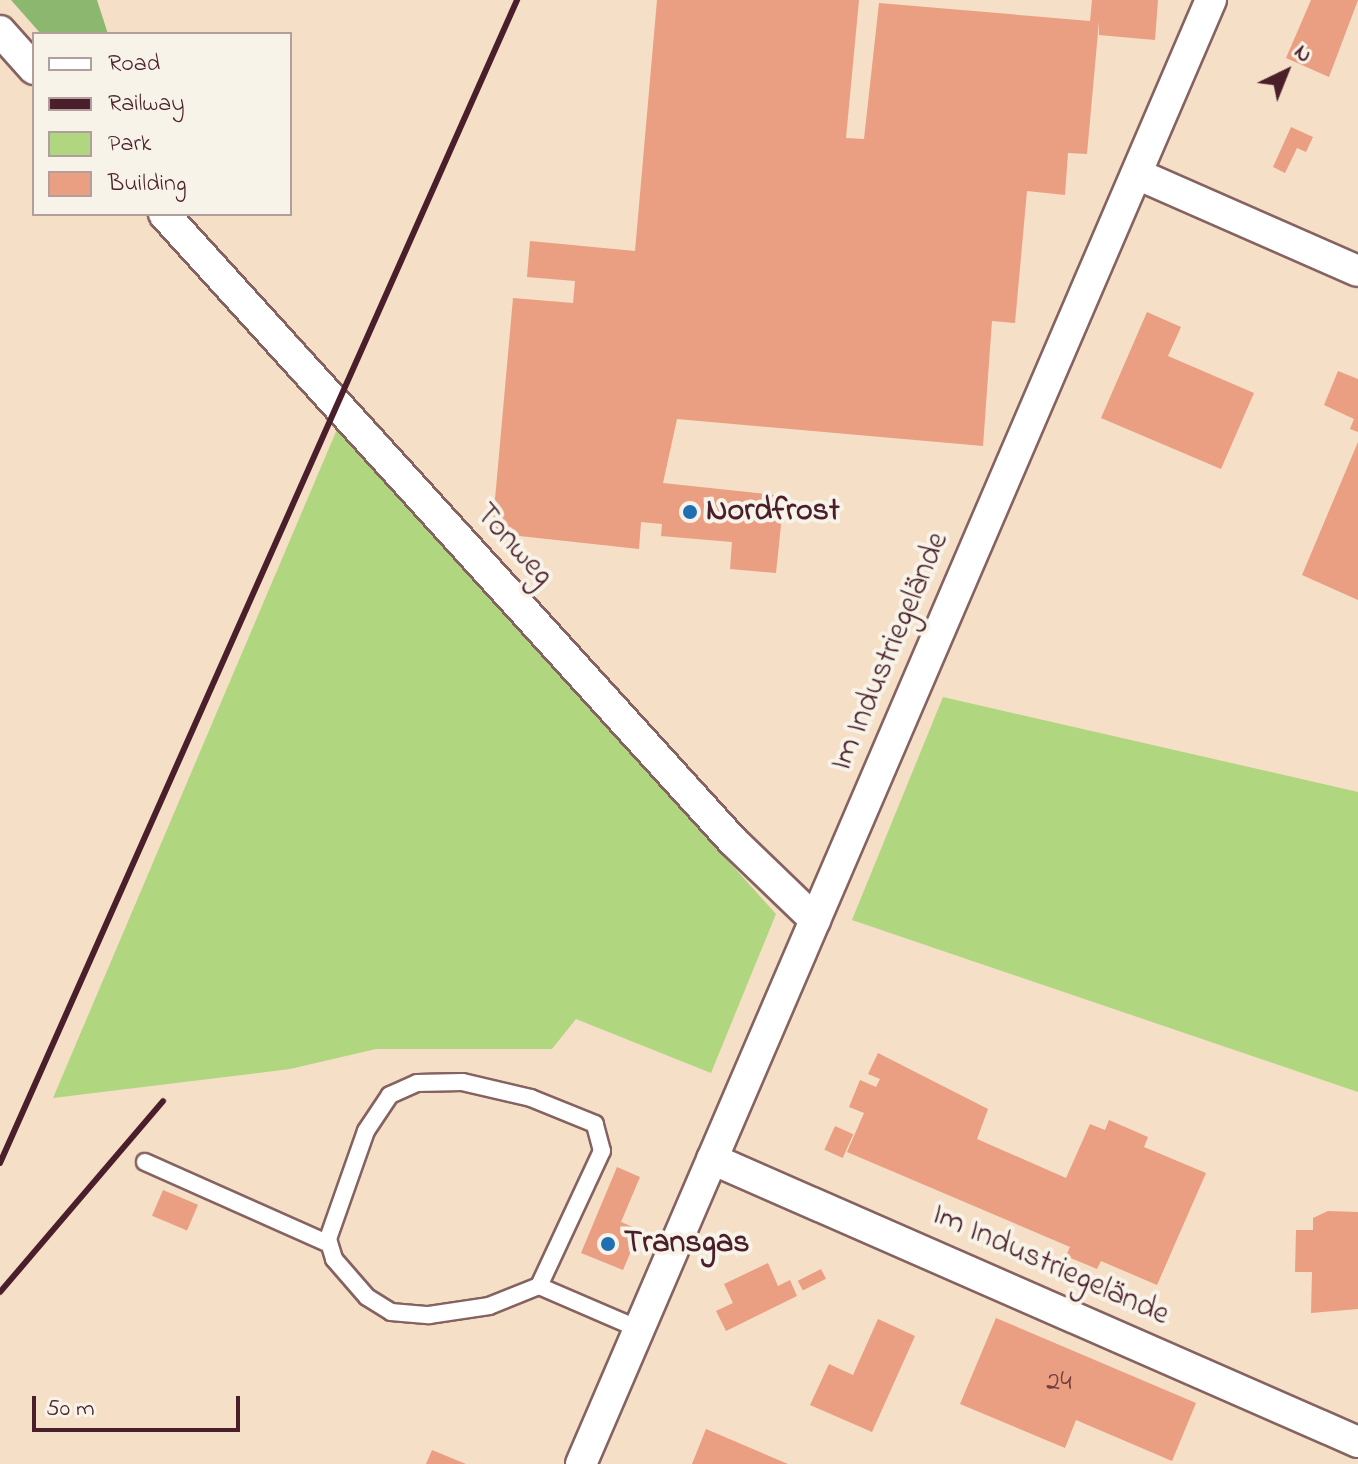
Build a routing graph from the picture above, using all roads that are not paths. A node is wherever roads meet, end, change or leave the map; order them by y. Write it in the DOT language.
graph roads {
  1 [pos="1211,0"];
  2 [pos="0,31"];
  3 [pos="32,67"];
  4 [pos="1137,174"];
  5 [pos="166,216"];
  6 [pos="1358,271"];
  7 [pos="815,920"];
  8 [pos="712,1159"];
  9 [pos="145,1162"];
  10 [pos="329,1244"];
  11 [pos="539,1286"];
  12 [pos="639,1329"];
  13 [pos="1358,1442"];
  14 [pos="581,1464"];
  1 -- 4 [label="street, Im Industriegelände"];
  2 -- 3 [label="street"];
  4 -- 6 [label="street"];
  4 -- 7 [label="street, Im Industriegelände"];
  5 -- 7 [label="street, Tonweg"];
  7 -- 8 [label="street, Im Industriegelände"];
  8 -- 12 [label="street, Im Industriegelände"];
  8 -- 13 [label="street, Im Industriegelände"];
  9 -- 10 [label="lane"];
  10 -- 11 [label="lane"];
  10 -- 11 [label="lane"];
  11 -- 12 [label="lane"];
  12 -- 14 [label="street, Im Industriegelände"];
}
